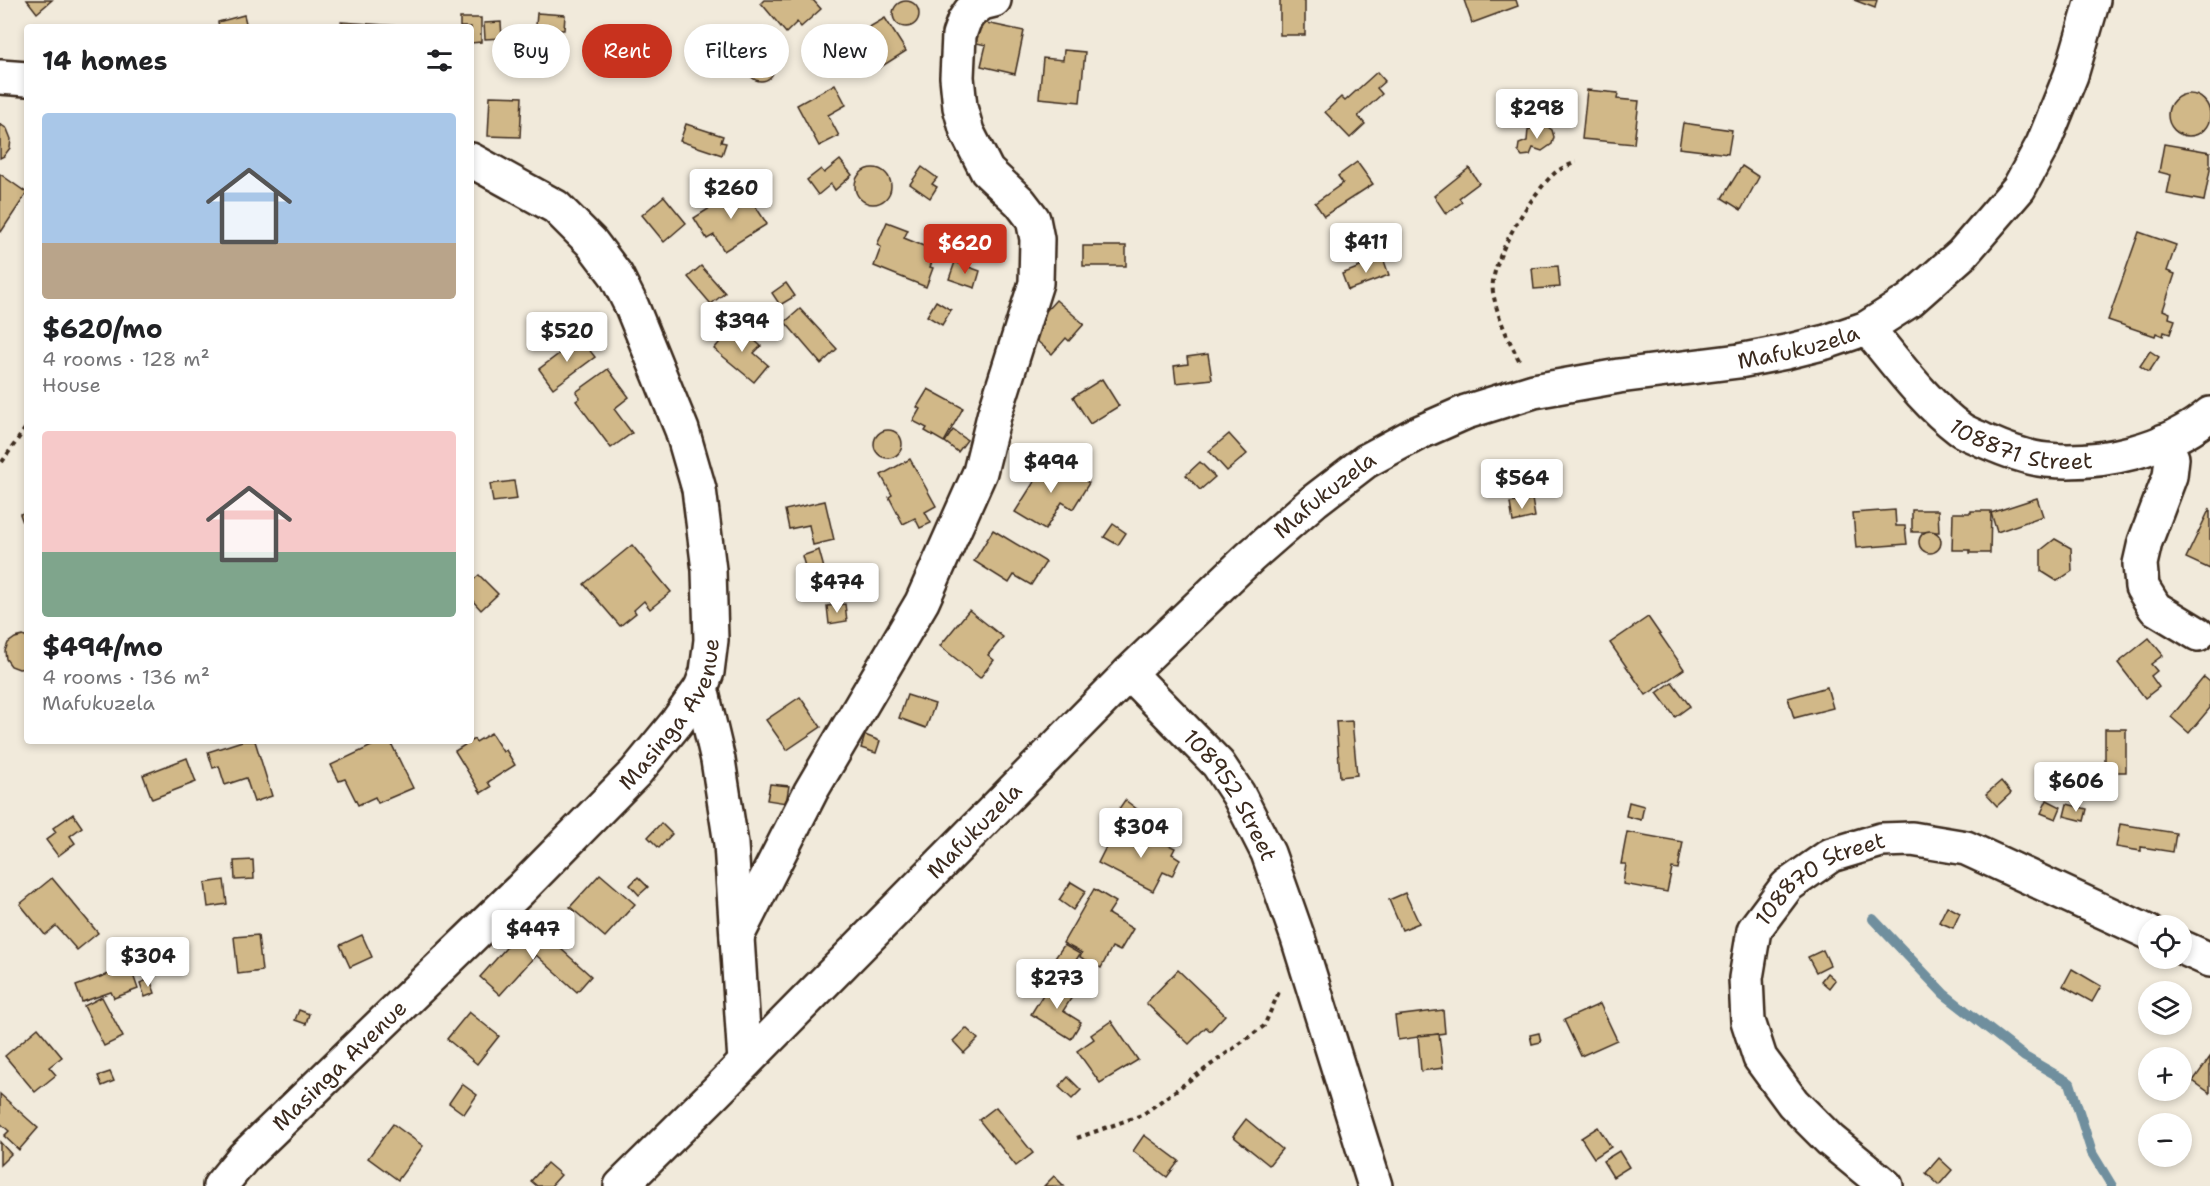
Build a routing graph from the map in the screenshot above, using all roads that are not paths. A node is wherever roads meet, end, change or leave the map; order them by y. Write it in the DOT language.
graph roads {
  1 [pos="994,0"];
  2 [pos="2093,0"];
  3 [pos="0,77"];
  4 [pos="24,79"];
  5 [pos="474,162"];
  6 [pos="1867,328"];
  7 [pos="2210,414"];
  8 [pos="2164,441"];
  9 [pos="2198,634"];
  10 [pos="1129,673"];
  11 [pos="700,688"];
  12 [pos="2138,927"];
  13 [pos="737,936"];
  14 [pos="2192,952"];
  15 [pos="2210,960"];
  16 [pos="745,1062"];
  17 [pos="220,1186"];
  18 [pos="621,1186"];
  19 [pos="1375,1186"];
  20 [pos="1886,1186"];
  1 -- 13 [label="street"];
  2 -- 6 [label="street, Mafukuzela"];
  3 -- 4 [label="street"];
  5 -- 11 [label="street, Masinga Avenue"];
  6 -- 8 [label="street, 108871 Street"];
  6 -- 10 [label="street, Mafukuzela"];
  7 -- 8 [label="street, 108871 Street"];
  8 -- 9 [label="street"];
  10 -- 16 [label="street, Mafukuzela"];
  10 -- 19 [label="street, 108952 Street"];
  11 -- 13 [label="street"];
  11 -- 17 [label="street, Masinga Avenue"];
  12 -- 20 [label="street, 108870 Street"];
  13 -- 16 [label="street"];
  14 -- 15 [label="street"];
  16 -- 18 [label="street, Mafukuzela"];
}
